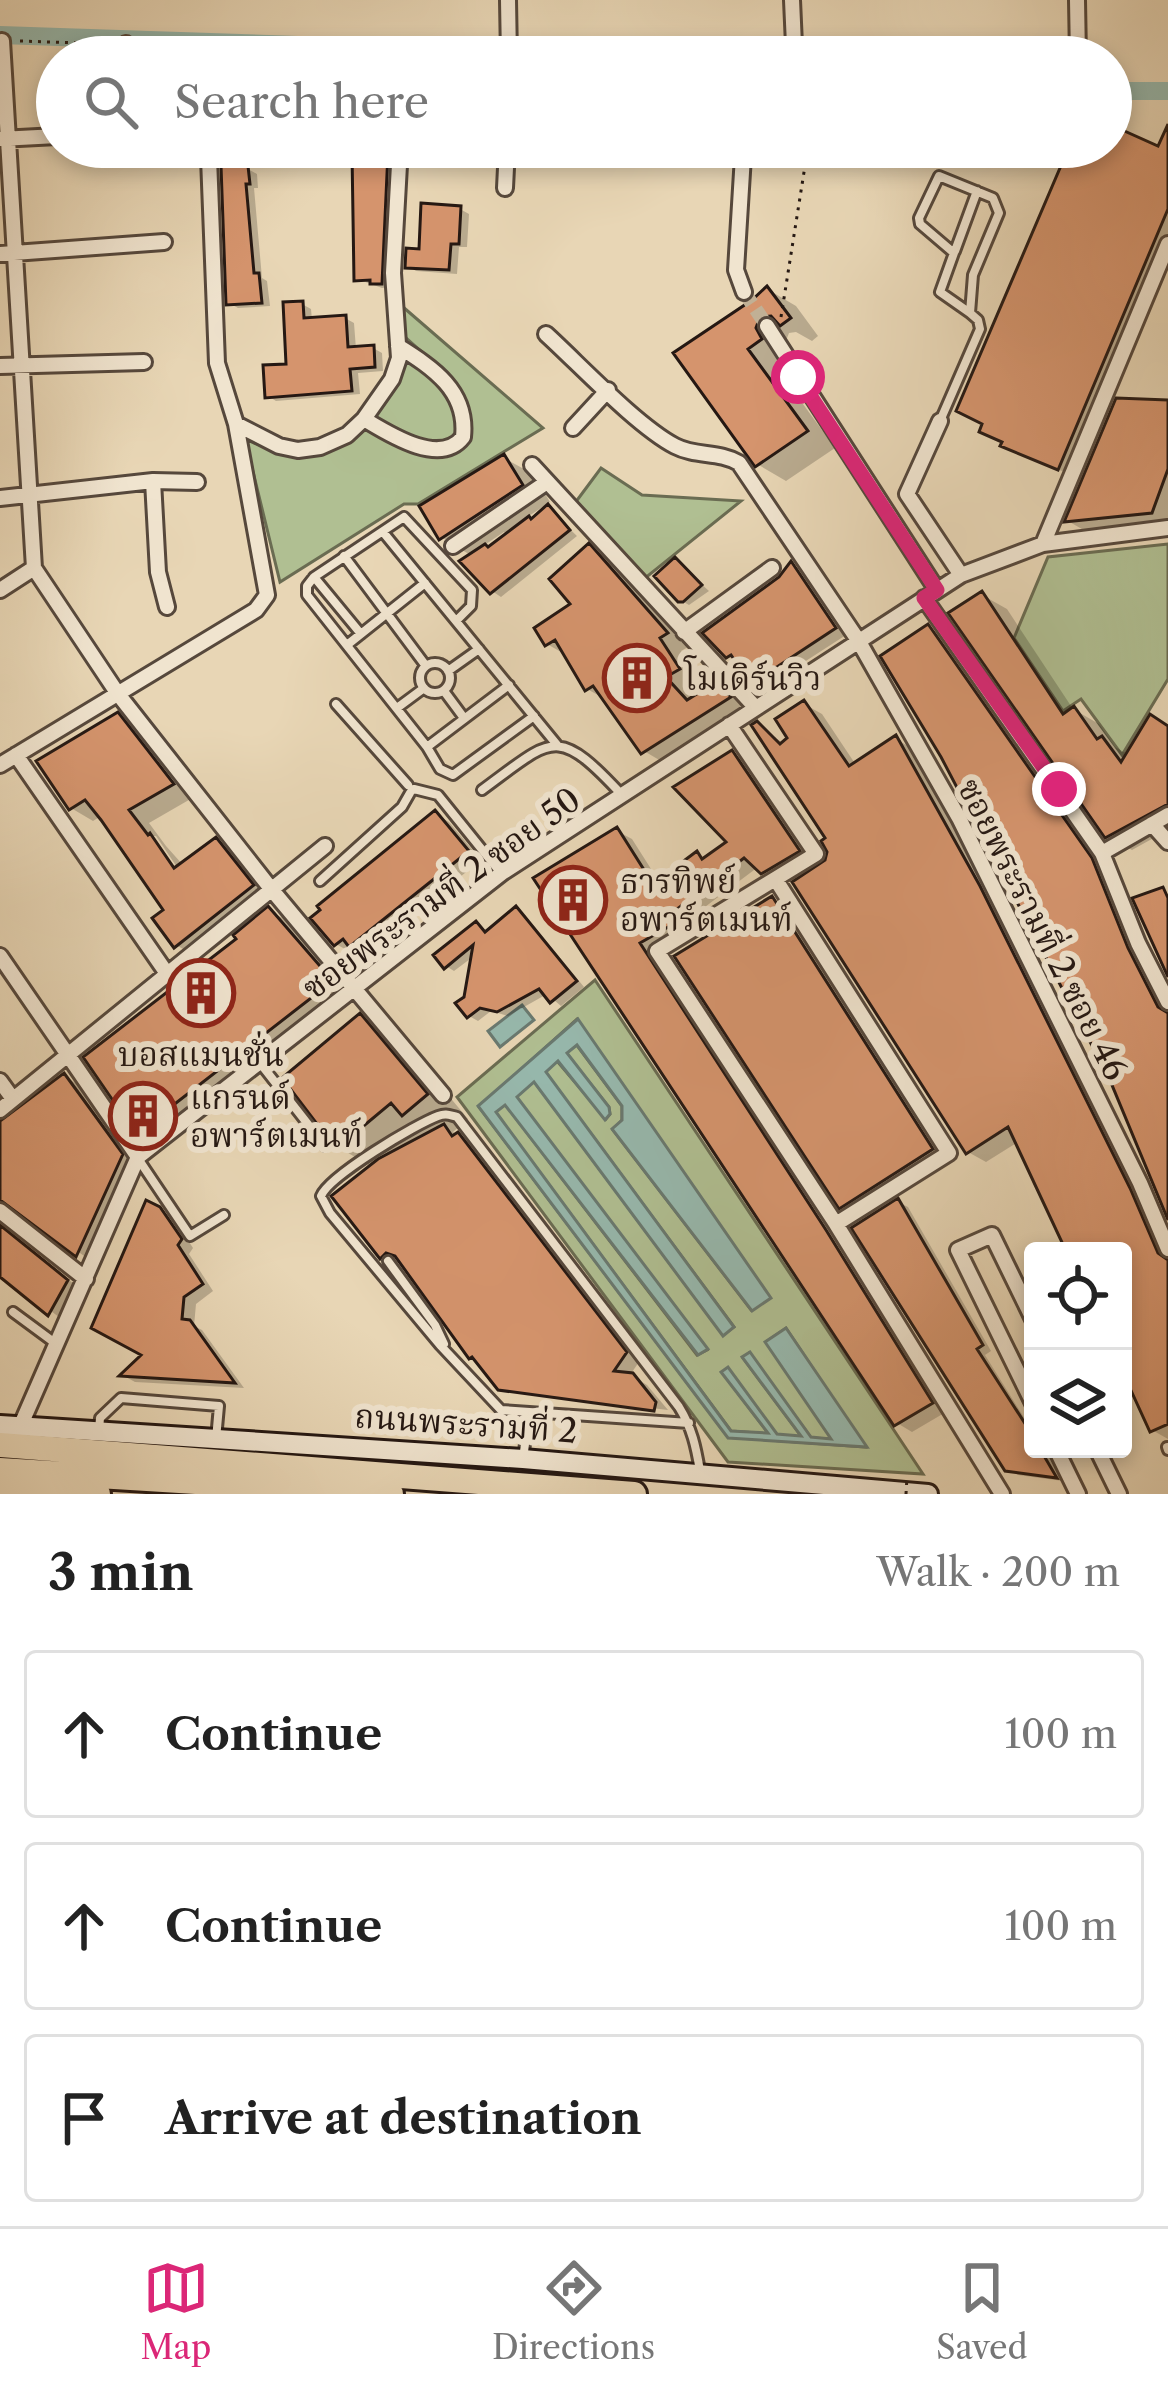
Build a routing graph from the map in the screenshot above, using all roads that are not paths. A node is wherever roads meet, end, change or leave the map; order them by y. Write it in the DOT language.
graph roads {
  1 [pos="508,0"];
  2 [pos="792,0"];
  3 [pos="1077,0"];
  4 [pos="510,36"];
  5 [pos="794,36"];
  6 [pos="1078,36"];
  7 [pos="2,40"];
  8 [pos="36,137"];
  9 [pos="4,139"];
  10 [pos="209,168"];
  11 [pos="399,168"];
  12 [pos="505,168"];
  13 [pos="741,168"];
  14 [pos="505,188"];
  15 [pos="977,191"];
  16 [pos="164,242"];
  17 [pos="1168,244"];
  18 [pos="8,253"];
  19 [pos="954,253"];
  20 [pos="744,292"];
  21 [pos="970,313"];
  22 [pos="771,332"];
  23 [pos="546,334"];
  24 [pos="398,346"];
  25 [pos="144,362"];
  26 [pos="19,365"];
  27 [pos="0,366"];
  28 [pos="608,390"];
  29 [pos="364,419"];
  30 [pos="940,421"];
  31 [pos="236,424"];
  32 [pos="573,428"];
  33 [pos="532,465"];
  34 [pos="152,481"];
  35 [pos="197,482"];
  36 [pos="547,482"];
  37 [pos="27,496"];
  38 [pos="0,498"];
  39 [pos="1168,528"];
  40 [pos="382,532"];
  41 [pos="1042,544"];
  42 [pos="453,546"];
  43 [pos="344,556"];
  44 [pos="34,568"];
  45 [pos="772,568"];
  46 [pos="962,574"];
  47 [pos="314,577"];
  48 [pos="424,583"];
  49 [pos="0,590"];
  50 [pos="931,594"];
  51 [pos="167,607"];
  52 [pos="388,612"];
  53 [pos="456,621"];
  54 [pos="683,632"];
  55 [pos="361,634"];
  56 [pos="858,640"];
  57 [pos="347,645"];
  58 [pos="479,649"];
  59 [pos="426,666"];
  60 [pos="448,671"];
  61 [pos="509,685"];
  62 [pos="424,688"];
  63 [pos="444,691"];
  64 [pos="118,694"];
  65 [pos="336,704"];
  66 [pos="397,708"];
  67 [pos="756,708"];
  68 [pos="534,716"];
  69 [pos="465,718"];
  70 [pos="729,725"];
  71 [pos="558,746"];
  72 [pos="427,747"];
  73 [pos="16,755"];
  74 [pos="0,765"];
  75 [pos="411,789"];
  76 [pos="482,790"];
  77 [pos="622,795"];
  78 [pos="1168,815"];
  79 [pos="1151,824"];
  80 [pos="1168,842"];
  81 [pos="325,846"];
  82 [pos="1102,853"];
  83 [pos="502,873"];
  84 [pos="776,880"];
  85 [pos="320,881"];
  86 [pos="272,890"];
  87 [pos="0,956"];
  88 [pos="168,975"];
  89 [pos="353,990"];
  90 [pos="1168,1002"];
  91 [pos="68,1057"];
  92 [pos="260,1063"];
  93 [pos="0,1082"];
  94 [pos="443,1095"];
  95 [pos="13,1099"];
  96 [pos="0,1110"];
  97 [pos="325,1146"];
  98 [pos="137,1157"];
  99 [pos="0,1211"];
  100 [pos="224,1215"];
  101 [pos="836,1224"];
  102 [pos="1168,1249"];
  103 [pos="388,1261"];
  104 [pos="86,1279"];
  105 [pos="1024,1301"];
  106 [pos="13,1312"];
  107 [pos="58,1344"];
  108 [pos="450,1357"];
  109 [pos="1024,1384"];
  110 [pos="529,1414"];
  111 [pos="689,1423"];
  112 [pos="10,1426"];
  113 [pos="99,1432"];
  114 [pos="0,1445"];
  115 [pos="222,1451"];
  116 [pos="1060,1458"];
  117 [pos="1101,1458"];
  118 [pos="524,1459"];
  119 [pos="0,1470"];
  120 [pos="700,1473"];
  121 [pos="0,1486"];
  122 [pos="98,1494"];
  123 [pos="391,1494"];
  124 [pos="634,1494"];
  125 [pos="928,1494"];
  126 [pos="1002,1494"];
  127 [pos="1078,1494"];
  128 [pos="1119,1494"];
  1 -- 4 [label="street"];
  2 -- 5 [label="street"];
  3 -- 6 [label="street"];
  7 -- 9 [label="street"];
  8 -- 9 [label="street"];
  9 -- 18 [label="street"];
  10 -- 31 [label="street"];
  11 -- 24 [label="street"];
  12 -- 14 [label="street"];
  13 -- 20 [label="street"];
  15 -- 19 [label="lane"];
  15 -- 19 [label="lane"];
  15 -- 21 [label="lane"];
  16 -- 18 [label="street"];
  17 -- 41 [label="street"];
  18 -- 26 [label="street"];
  19 -- 21 [label="lane"];
  21 -- 30 [label="lane"];
  22 -- 50 [label="street"];
  23 -- 28 [label="street, ซอยพระรามที่ 2 ซอย 46"];
  24 -- 29 [label="street"];
  24 -- 29 [label="street"];
  25 -- 26 [label="street"];
  26 -- 27 [label="street"];
  26 -- 37 [label="street"];
  28 -- 32 [label="street"];
  28 -- 56 [label="street, ซอยพระรามที่ 2 ซอย 46"];
  29 -- 31 [label="street"];
  30 -- 46 [label="street"];
  31 -- 64 [label="street"];
  33 -- 36 [label="street"];
  34 -- 35 [label="street"];
  34 -- 37 [label="street"];
  34 -- 51 [label="street"];
  36 -- 42 [label="street"];
  36 -- 54 [label="street"];
  37 -- 38 [label="street"];
  37 -- 44 [label="street"];
  39 -- 41 [label="street, ซอยพระรามที่ 2 ซอย 50"];
  40 -- 43 [label="lane"];
  40 -- 48 [label="lane"];
  40 -- 53 [label="lane"];
  41 -- 46 [label="street, ซอยพระรามที่ 2 ซอย 50"];
  43 -- 47 [label="lane"];
  43 -- 52 [label="lane"];
  44 -- 49 [label="street"];
  44 -- 64 [label="street"];
  45 -- 54 [label="street"];
  46 -- 50 [label="street, ซอยพระรามที่ 2 ซอย 50"];
  47 -- 55 [label="lane"];
  47 -- 57 [label="lane"];
  48 -- 52 [label="lane"];
  48 -- 53 [label="lane"];
  50 -- 56 [label="street, ซอยพระรามที่ 2 ซอย 50"];
  50 -- 82 [label="street"];
  52 -- 55 [label="lane"];
  52 -- 59 [label="lane"];
  53 -- 58 [label="lane"];
  54 -- 67 [label="street"];
  55 -- 57 [label="lane"];
  56 -- 67 [label="street, ซอยพระรามที่ 2 ซอย 50"];
  56 -- 102 [label="street, ซอยพระรามที่ 2 ซอย 46"];
  57 -- 66 [label="lane"];
  58 -- 60 [label="lane"];
  58 -- 61 [label="lane"];
  59 -- 60 [label="lane"];
  59 -- 62 [label="lane"];
  60 -- 63 [label="lane"];
  61 -- 68 [label="lane"];
  61 -- 69 [label="lane"];
  62 -- 63 [label="lane"];
  62 -- 66 [label="lane"];
  63 -- 69 [label="lane"];
  64 -- 73 [label="street"];
  64 -- 86 [label="street"];
  65 -- 75 [label="lane"];
  66 -- 72 [label="lane"];
  67 -- 70 [label="street, ซอยพระรามที่ 2 ซอย 50"];
  68 -- 71 [label="lane"];
  68 -- 72 [label="lane"];
  69 -- 72 [label="lane"];
  70 -- 77 [label="street, ซอยพระรามที่ 2 ซอย 50"];
  70 -- 84 [label="street"];
  71 -- 76 [label="lane"];
  71 -- 77 [label="lane"];
  73 -- 74 [label="street"];
  73 -- 88 [label="street"];
  75 -- 83 [label="lane"];
  75 -- 85 [label="lane"];
  77 -- 83 [label="street, ซอยพระรามที่ 2 ซอย 50"];
  78 -- 79 [label="street"];
  79 -- 80 [label="street"];
  79 -- 82 [label="street"];
  81 -- 86 [label="street"];
  82 -- 90 [label="street"];
  83 -- 89 [label="street, ซอยพระรามที่ 2 ซอย 50"];
  84 -- 101 [label="street"];
  84 -- 101 [label="street"];
  86 -- 88 [label="street"];
  86 -- 89 [label="street"];
  87 -- 91 [label="street"];
  88 -- 91 [label="street"];
  89 -- 92 [label="street, ซอยพระรามที่ 2 ซอย 50"];
  89 -- 94 [label="street"];
  91 -- 95 [label="street"];
  91 -- 98 [label="street"];
  92 -- 97 [label="lane"];
  92 -- 98 [label="street, ซอยพระรามที่ 2 ซอย 50"];
  93 -- 95 [label="street"];
  95 -- 96 [label="street"];
  98 -- 100 [label="lane"];
  98 -- 104 [label="street, ซอยพระรามที่ 2 ซอย 50"];
  99 -- 104 [label="street"];
  101 -- 126 [label="street"];
  103 -- 108 [label="lane"];
  104 -- 107 [label="street, ซอยพระรามที่ 2 ซอย 50"];
  105 -- 109 [label="street"];
  106 -- 107 [label="lane"];
  107 -- 112 [label="street, ซอยพระรามที่ 2 ซอย 50"];
  108 -- 110 [label="lane"];
  108 -- 111 [label="lane"];
  110 -- 111 [label="lane"];
  110 -- 118 [label="lane"];
  111 -- 120 [label="lane"];
  112 -- 113 [label="main road, ถนนพระรามที่ 2"];
  113 -- 115 [label="main road, ถนนพระรามที่ 2"];
  113 -- 115 [label="lane"];
  114 -- 115 [label="highway"];
  115 -- 118 [label="main road, ถนนพระรามที่ 2"];
  115 -- 124 [label="highway"];
  116 -- 127 [label="street"];
  117 -- 128 [label="street"];
  118 -- 120 [label="main road, ถนนพระรามที่ 2"];
  119 -- 123 [label="highway"];
  120 -- 125 [label="main road, ถนนพระรามที่ 2"];
  121 -- 122 [label="highway"];
}
